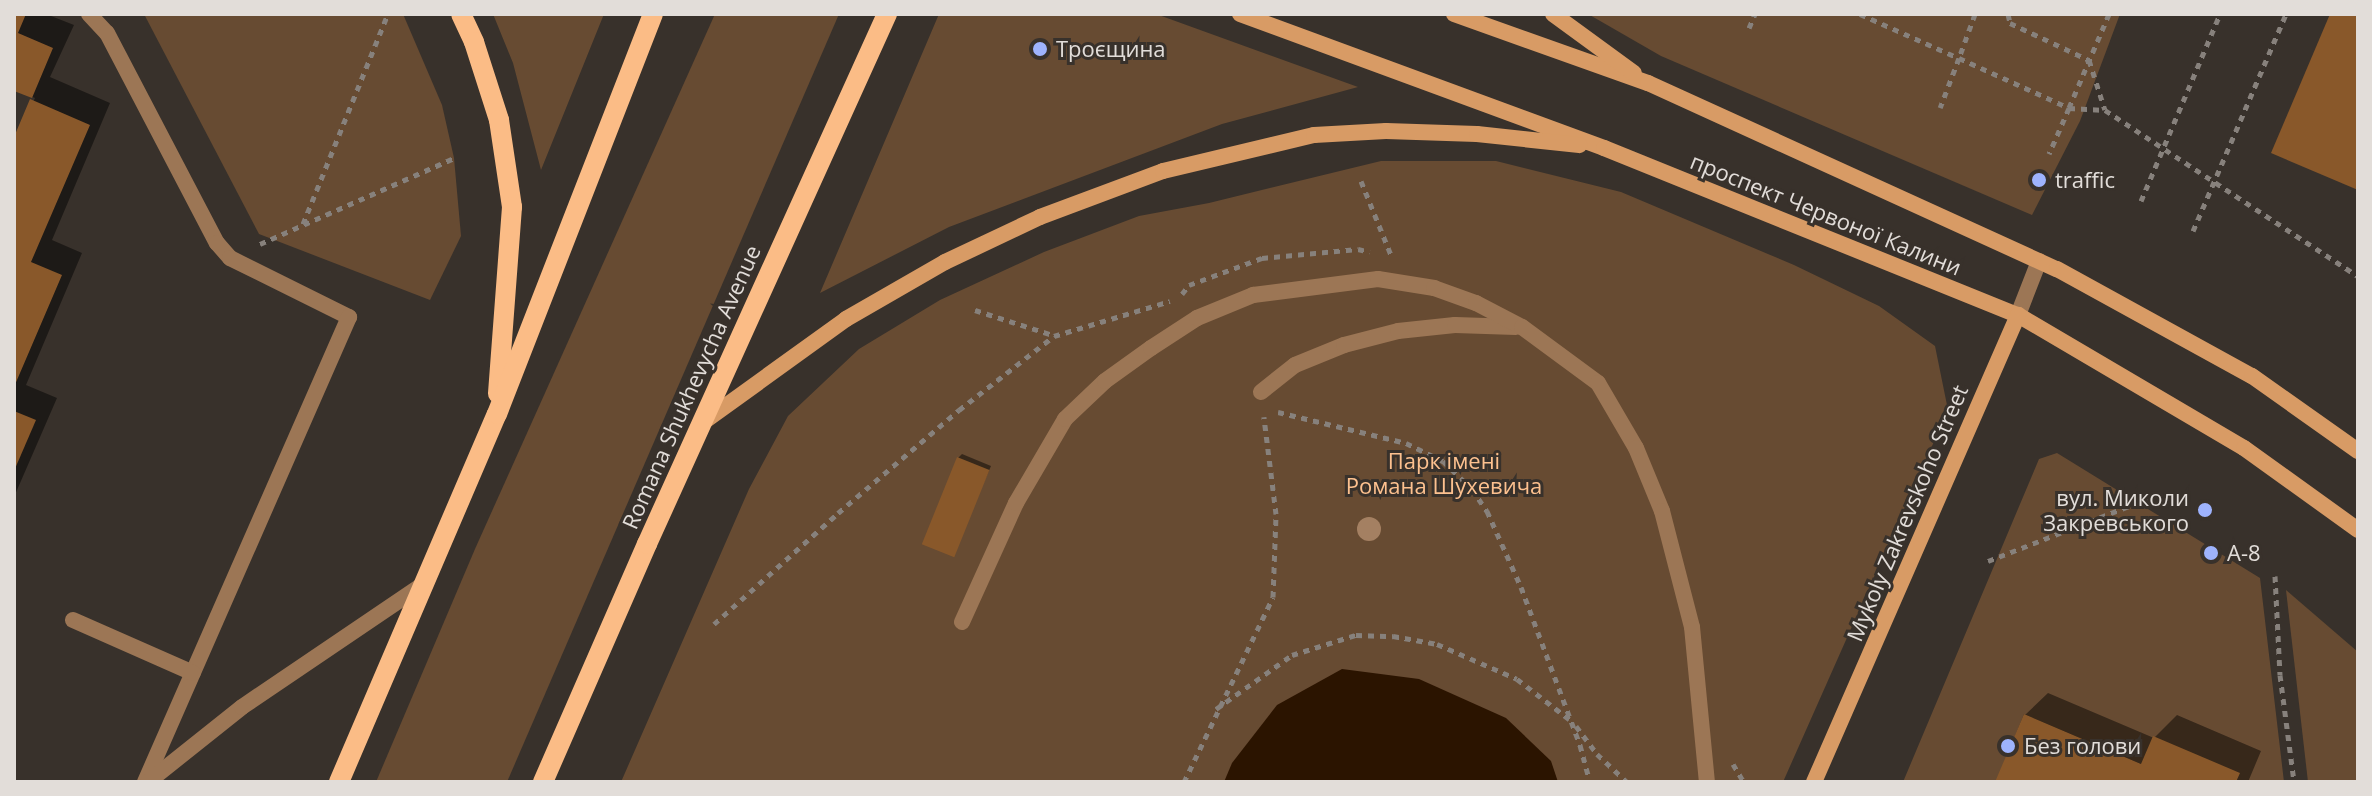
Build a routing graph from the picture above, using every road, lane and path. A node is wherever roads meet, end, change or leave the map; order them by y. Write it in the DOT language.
graph roads {
  1 [pos="89,14"];
  2 [pos="388,14"];
  3 [pos="461,14"];
  4 [pos="653,14"];
  5 [pos="887,14"];
  6 [pos="1240,14"];
  7 [pos="1454,14"];
  8 [pos="1553,14"];
  9 [pos="1755,14"];
  10 [pos="1860,14"];
  11 [pos="1975,14"];
  12 [pos="2008,14"];
  13 [pos="2109,14"];
  14 [pos="2220,14"];
  15 [pos="2286,14"];
  16 [pos="1749,28"];
  17 [pos="1959,58"];
  18 [pos="2089,60"];
  19 [pos="1648,83"];
  20 [pos="1940,108"];
  21 [pos="2069,108"];
  22 [pos="2105,110"];
  23 [pos="2164,146"];
  24 [pos="1604,148"];
  25 [pos="2049,154"];
  26 [pos="454,158"];
  27 [pos="2215,179"];
  28 [pos="1361,181"];
  29 [pos="2141,201"];
  30 [pos="303,225"];
  31 [pos="2193,231"];
  32 [pos="1391,256"];
  33 [pos="230,258"];
  34 [pos="1406,259"];
  35 [pos="2039,261"];
  36 [pos="2358,276"];
  37 [pos="975,310"];
  38 [pos="2018,315"];
  39 [pos="1522,327"];
  40 [pos="1054,336"];
  41 [pos="1261,392"];
  42 [pos="497,414"];
  43 [pos="701,424"];
  44 [pos="2358,451"];
  45 [pos="2152,497"];
  46 [pos="2358,530"];
  47 [pos="1988,561"];
  48 [pos="2275,576"];
  49 [pos="424,584"];
  50 [pos="73,620"];
  51 [pos="962,622"];
  52 [pos="714,624"];
  53 [pos="193,673"];
  54 [pos="1216,709"];
  55 [pos="1571,721"];
  56 [pos="1726,754"];
  57 [pos="147,782"];
  58 [pos="339,782"];
  59 [pos="543,782"];
  60 [pos="1184,782"];
  61 [pos="1590,782"];
  62 [pos="1627,782"];
  63 [pos="1707,782"];
  64 [pos="1744,782"];
  65 [pos="1814,782"];
  66 [pos="2294,782"];
  1 -- 33 [label="street"];
  2 -- 30 [label="path"];
  3 -- 42 [label="main road"];
  4 -- 42 [label="main road"];
  5 -- 43 [label="main road, Romana Shukhevycha Avenue"];
  6 -- 24 [label="main road, проспект Червоної Калини"];
  7 -- 19 [label="main road, проспект Червоної Калини"];
  8 -- 19 [label="main road"];
  9 -- 16 [label="path"];
  10 -- 17 [label="path"];
  11 -- 17 [label="path"];
  12 -- 18 [label="path"];
  13 -- 18 [label="path"];
  14 -- 23 [label="path"];
  15 -- 27 [label="path"];
  17 -- 20 [label="path"];
  17 -- 21 [label="path"];
  18 -- 21 [label="path"];
  18 -- 22 [label="path"];
  19 -- 35 [label="main road, проспект Червоної Калини"];
  21 -- 22 [label="path"];
  21 -- 25 [label="path"];
  22 -- 23 [label="path"];
  23 -- 27 [label="path"];
  23 -- 29 [label="path"];
  24 -- 38 [label="main road, проспект Червоної Калини"];
  24 -- 43 [label="main road"];
  26 -- 30 [label="path"];
  27 -- 31 [label="path"];
  27 -- 36 [label="path"];
  28 -- 32 [label="path"];
  30 -- 33 [label="path"];
  32 -- 34 [label="path"];
  32 -- 40 [label="path"];
  33 -- 53 [label="street"];
  35 -- 38 [label="street, Mykoly Zakrevskoho Street"];
  35 -- 44 [label="main road, проспект Червоної Калини"];
  37 -- 40 [label="path"];
  38 -- 46 [label="main road, проспект Червоної Калини"];
  38 -- 65 [label="main road, Mykoly Zakrevskoho Street"];
  39 -- 41 [label="street"];
  39 -- 51 [label="street"];
  39 -- 63 [label="street"];
  40 -- 52 [label="path"];
  41 -- 54 [label="path"];
  41 -- 55 [label="path"];
  42 -- 49 [label="main road"];
  43 -- 59 [label="main road, Romana Shukhevycha Avenue"];
  45 -- 47 [label="path"];
  48 -- 66 [label="path"];
  49 -- 57 [label="street"];
  49 -- 58 [label="main road"];
  50 -- 53 [label="street"];
  53 -- 57 [label="street"];
  54 -- 55 [label="path"];
  54 -- 60 [label="path"];
  55 -- 61 [label="path"];
  55 -- 62 [label="path"];
  56 -- 64 [label="path"];
}
